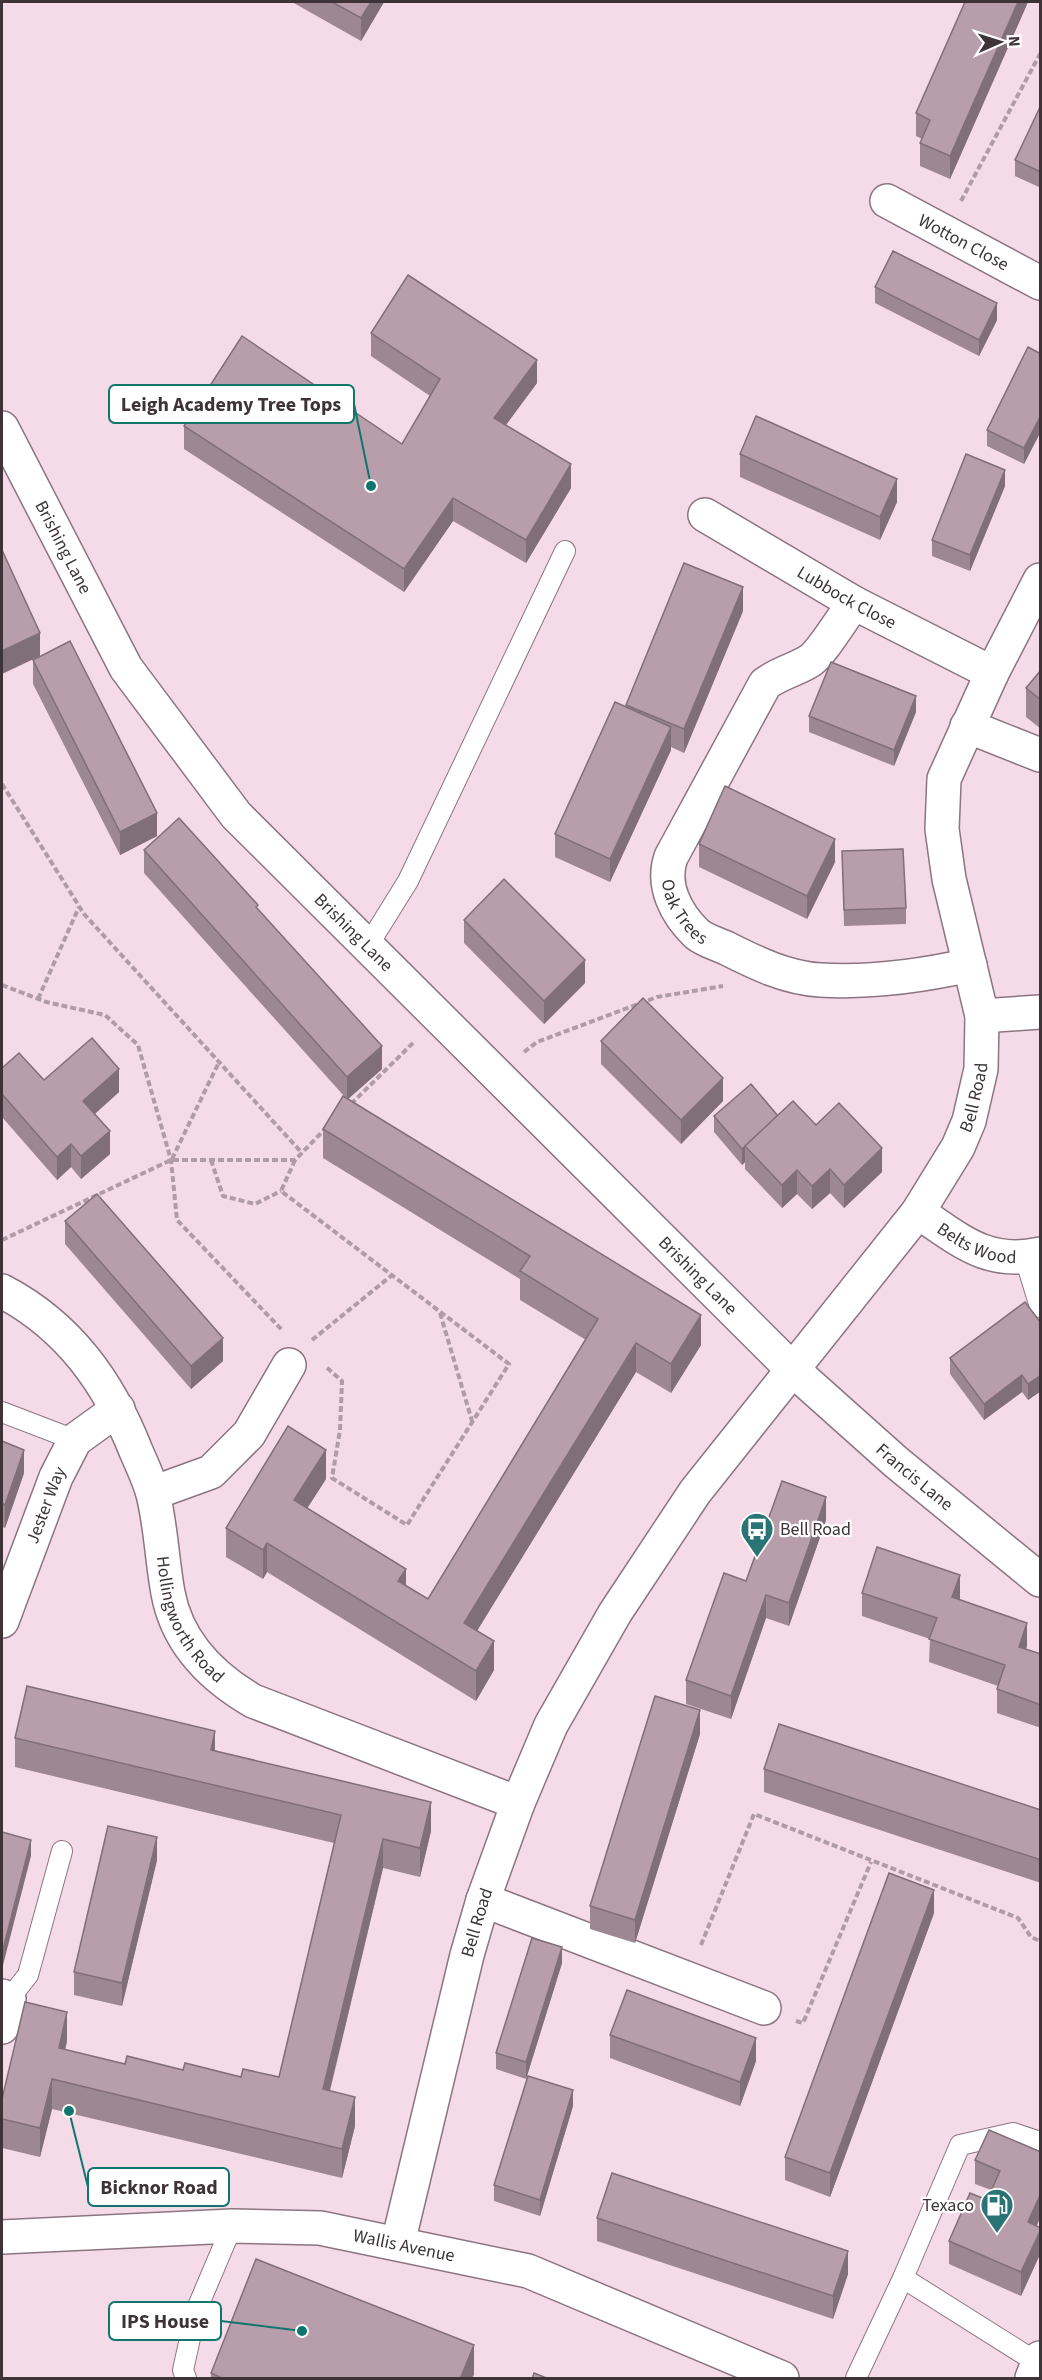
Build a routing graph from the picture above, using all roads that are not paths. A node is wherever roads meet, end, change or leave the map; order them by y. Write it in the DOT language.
graph roads {
  1 [pos="887,201"];
  2 [pos="1041,283"];
  3 [pos="2,428"];
  4 [pos="705,515"];
  5 [pos="565,551"];
  6 [pos="1041,580"];
  7 [pos="854,603"];
  8 [pos="992,673"];
  9 [pos="967,726"];
  10 [pos="1041,755"];
  11 [pos="367,948"];
  12 [pos="970,965"];
  13 [pos="1041,1012"];
  14 [pos="982,1016"];
  15 [pos="918,1212"];
  16 [pos="1033,1256"];
  17 [pos="2,1291"];
  18 [pos="1041,1307"];
  19 [pos="295,1357"];
  20 [pos="792,1370"];
  21 [pos="118,1409"];
  22 [pos="2,1412"];
  23 [pos="75,1440"];
  24 [pos="153,1493"];
  25 [pos="1041,1580"];
  26 [pos="2,1621"];
  27 [pos="518,1803"];
  28 [pos="62,1851"];
  29 [pos="483,1900"];
  30 [pos="4,2007"];
  31 [pos="764,2008"];
  32 [pos="1041,2142"];
  33 [pos="232,2226"];
  34 [pos="2,2237"];
  35 [pos="398,2243"];
  36 [pos="903,2278"];
  37 [pos="1037,2367"];
  38 [pos="186,2379"];
  39 [pos="782,2379"];
  40 [pos="856,2379"];
  1 -- 2 [label="street, Wotton Close"];
  3 -- 11 [label="street, Brishing Lane"];
  4 -- 7 [label="street, Lubbock Close"];
  5 -- 11 [label="lane"];
  6 -- 8 [label="street, Bell Road"];
  7 -- 8 [label="street, Lubbock Close"];
  7 -- 12 [label="street, Oak Trees"];
  8 -- 9 [label="street, Bell Road"];
  9 -- 10 [label="street"];
  9 -- 12 [label="street, Bell Road"];
  11 -- 20 [label="street, Brishing Lane"];
  12 -- 14 [label="street, Bell Road"];
  13 -- 14 [label="street"];
  14 -- 15 [label="street, Bell Road"];
  15 -- 16 [label="street, Belts Wood"];
  15 -- 20 [label="street, Bell Road"];
  16 -- 18 [label="lane"];
  17 -- 21 [label="street, Hollingworth Road"];
  19 -- 24 [label="street"];
  20 -- 25 [label="street, Francis Lane"];
  20 -- 27 [label="street, Bell Road"];
  21 -- 23 [label="street, Jester Way"];
  21 -- 24 [label="street, Hollingworth Road"];
  22 -- 23 [label="lane"];
  23 -- 26 [label="street, Jester Way"];
  24 -- 27 [label="street, Hollingworth Road"];
  27 -- 29 [label="street, Bell Road"];
  28 -- 30 [label="lane"];
  29 -- 31 [label="street"];
  29 -- 35 [label="street, Bell Road"];
  32 -- 36 [label="lane"];
  33 -- 34 [label="street, Wallis Avenue"];
  33 -- 35 [label="street, Wallis Avenue"];
  33 -- 38 [label="lane"];
  35 -- 39 [label="street, Wallis Avenue"];
  36 -- 37 [label="lane"];
  36 -- 40 [label="lane"];
}
